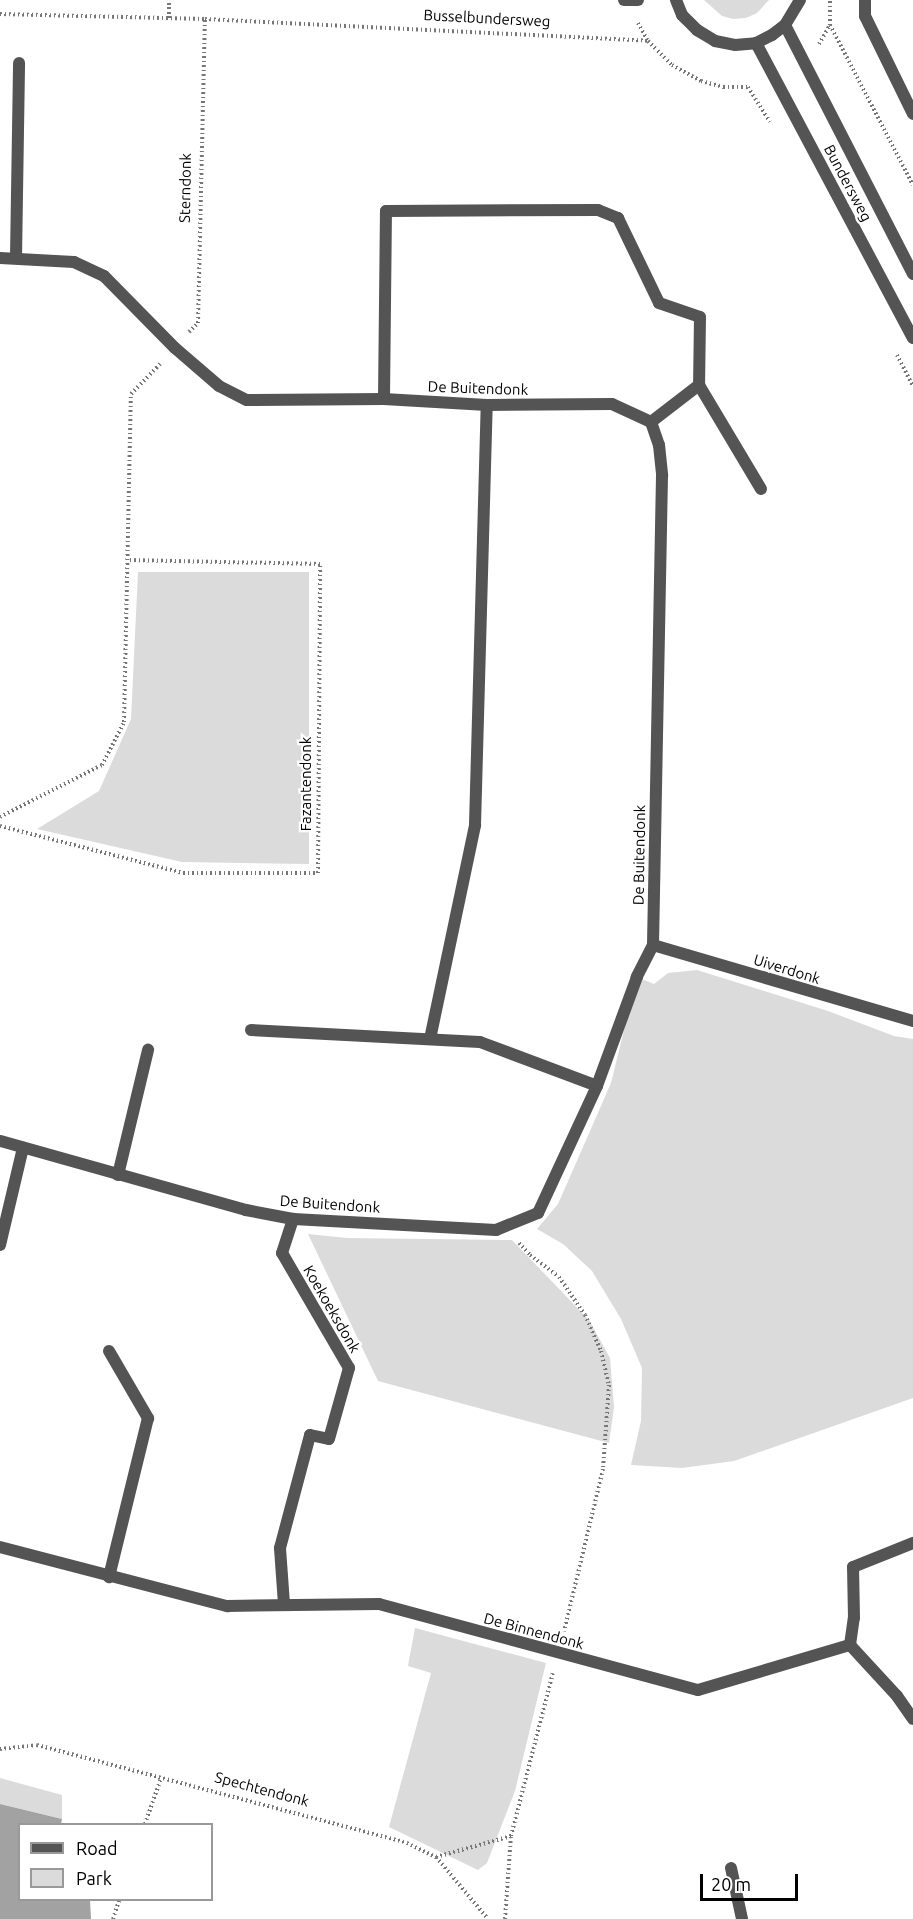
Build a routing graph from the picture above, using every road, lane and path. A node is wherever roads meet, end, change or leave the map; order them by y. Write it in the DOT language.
graph roads {
  1 [pos="169,0"];
  2 [pos="624,0"];
  3 [pos="638,0"];
  4 [pos="676,0"];
  5 [pos="800,0"];
  6 [pos="865,0"];
  7 [pos="632,1"];
  8 [pos="0,14"];
  9 [pos="169,18"];
  10 [pos="205,18"];
  11 [pos="785,25"];
  12 [pos="830,25"];
  13 [pos="648,41"];
  14 [pos="756,43"];
  15 [pos="19,63"];
  16 [pos="672,65"];
  17 [pos="913,114"];
  18 [pos="913,185"];
  19 [pos="0,258"];
  20 [pos="16,258"];
  21 [pos="913,274"];
  22 [pos="913,338"];
  23 [pos="175,348"];
  24 [pos="699,385"];
  25 [pos="384,399"];
  26 [pos="488,405"];
  27 [pos="651,422"];
  28 [pos="761,489"];
  29 [pos="128,560"];
  30 [pos="0,817"];
  31 [pos="0,826"];
  32 [pos="652,945"];
  33 [pos="913,1021"];
  34 [pos="251,1030"];
  35 [pos="430,1039"];
  36 [pos="148,1050"];
  37 [pos="597,1086"];
  38 [pos="0,1141"];
  39 [pos="23,1148"];
  40 [pos="118,1175"];
  41 [pos="293,1219"];
  42 [pos="509,1224"];
  43 [pos="0,1245"];
  44 [pos="109,1351"];
  45 [pos="913,1544"];
  46 [pos="0,1547"];
  47 [pos="109,1577"];
  48 [pos="284,1604"];
  49 [pos="850,1645"];
  50 [pos="559,1653"];
  51 [pos="913,1719"];
  52 [pos="0,1749"];
  53 [pos="160,1778"];
  54 [pos="145,1823"];
  55 [pos="511,1836"];
  56 [pos="436,1857"];
  57 [pos="731,1869"];
  58 [pos="118,1901"];
  59 [pos="113,1919"];
  60 [pos="488,1919"];
  61 [pos="505,1919"];
  62 [pos="742,1919"];
  1 -- 9 [label="path"];
  2 -- 7 [label="street"];
  3 -- 7 [label="street"];
  4 -- 14 [label="street"];
  5 -- 11 [label="street"];
  6 -- 17 [label="street"];
  7 -- 13 [label="path"];
  8 -- 9 [label="path, Busselbundersweg"];
  9 -- 10 [label="path, Busselbundersweg"];
  10 -- 13 [label="path, Busselbundersweg"];
  10 -- 23 [label="path, Sterndonk"];
  11 -- 14 [label="street"];
  11 -- 21 [label="street, Bundersweg"];
  12 -- 18 [label="path"];
  13 -- 16 [label="path"];
  14 -- 22 [label="street, Bundersweg"];
  15 -- 20 [label="street"];
  19 -- 20 [label="street, De Buitendonk"];
  20 -- 23 [label="street, De Buitendonk"];
  23 -- 25 [label="street, De Buitendonk"];
  23 -- 29 [label="path, Sterndonk"];
  24 -- 25 [label="street"];
  24 -- 27 [label="street"];
  24 -- 28 [label="street"];
  25 -- 26 [label="street, De Buitendonk"];
  26 -- 27 [label="street, De Buitendonk"];
  26 -- 35 [label="street"];
  27 -- 32 [label="street, De Buitendonk"];
  29 -- 30 [label="path, Sterndonk"];
  29 -- 31 [label="path, Fazantendonk"];
  32 -- 33 [label="street, Uiverdonk"];
  32 -- 37 [label="street, De Buitendonk"];
  34 -- 35 [label="street"];
  35 -- 37 [label="street"];
  36 -- 40 [label="street"];
  37 -- 42 [label="street, De Buitendonk"];
  38 -- 39 [label="street, De Buitendonk"];
  39 -- 40 [label="street, De Buitendonk"];
  39 -- 43 [label="street"];
  40 -- 41 [label="street, De Buitendonk"];
  41 -- 42 [label="street, De Buitendonk"];
  41 -- 48 [label="street, Koekoeksdonk"];
  42 -- 50 [label="path"];
  44 -- 47 [label="street"];
  45 -- 49 [label="street"];
  46 -- 47 [label="street"];
  47 -- 48 [label="street, De Binnendonk"];
  48 -- 50 [label="street, De Binnendonk"];
  49 -- 50 [label="street, De Binnendonk"];
  49 -- 51 [label="street"];
  50 -- 55 [label="path"];
  52 -- 53 [label="path, Spechtendonk"];
  53 -- 54 [label="path"];
  53 -- 56 [label="path, Spechtendonk"];
  55 -- 56 [label="path"];
  55 -- 61 [label="path"];
  56 -- 60 [label="path, Spechtendonk"];
  57 -- 62 [label="street"];
  58 -- 59 [label="path"];
}
